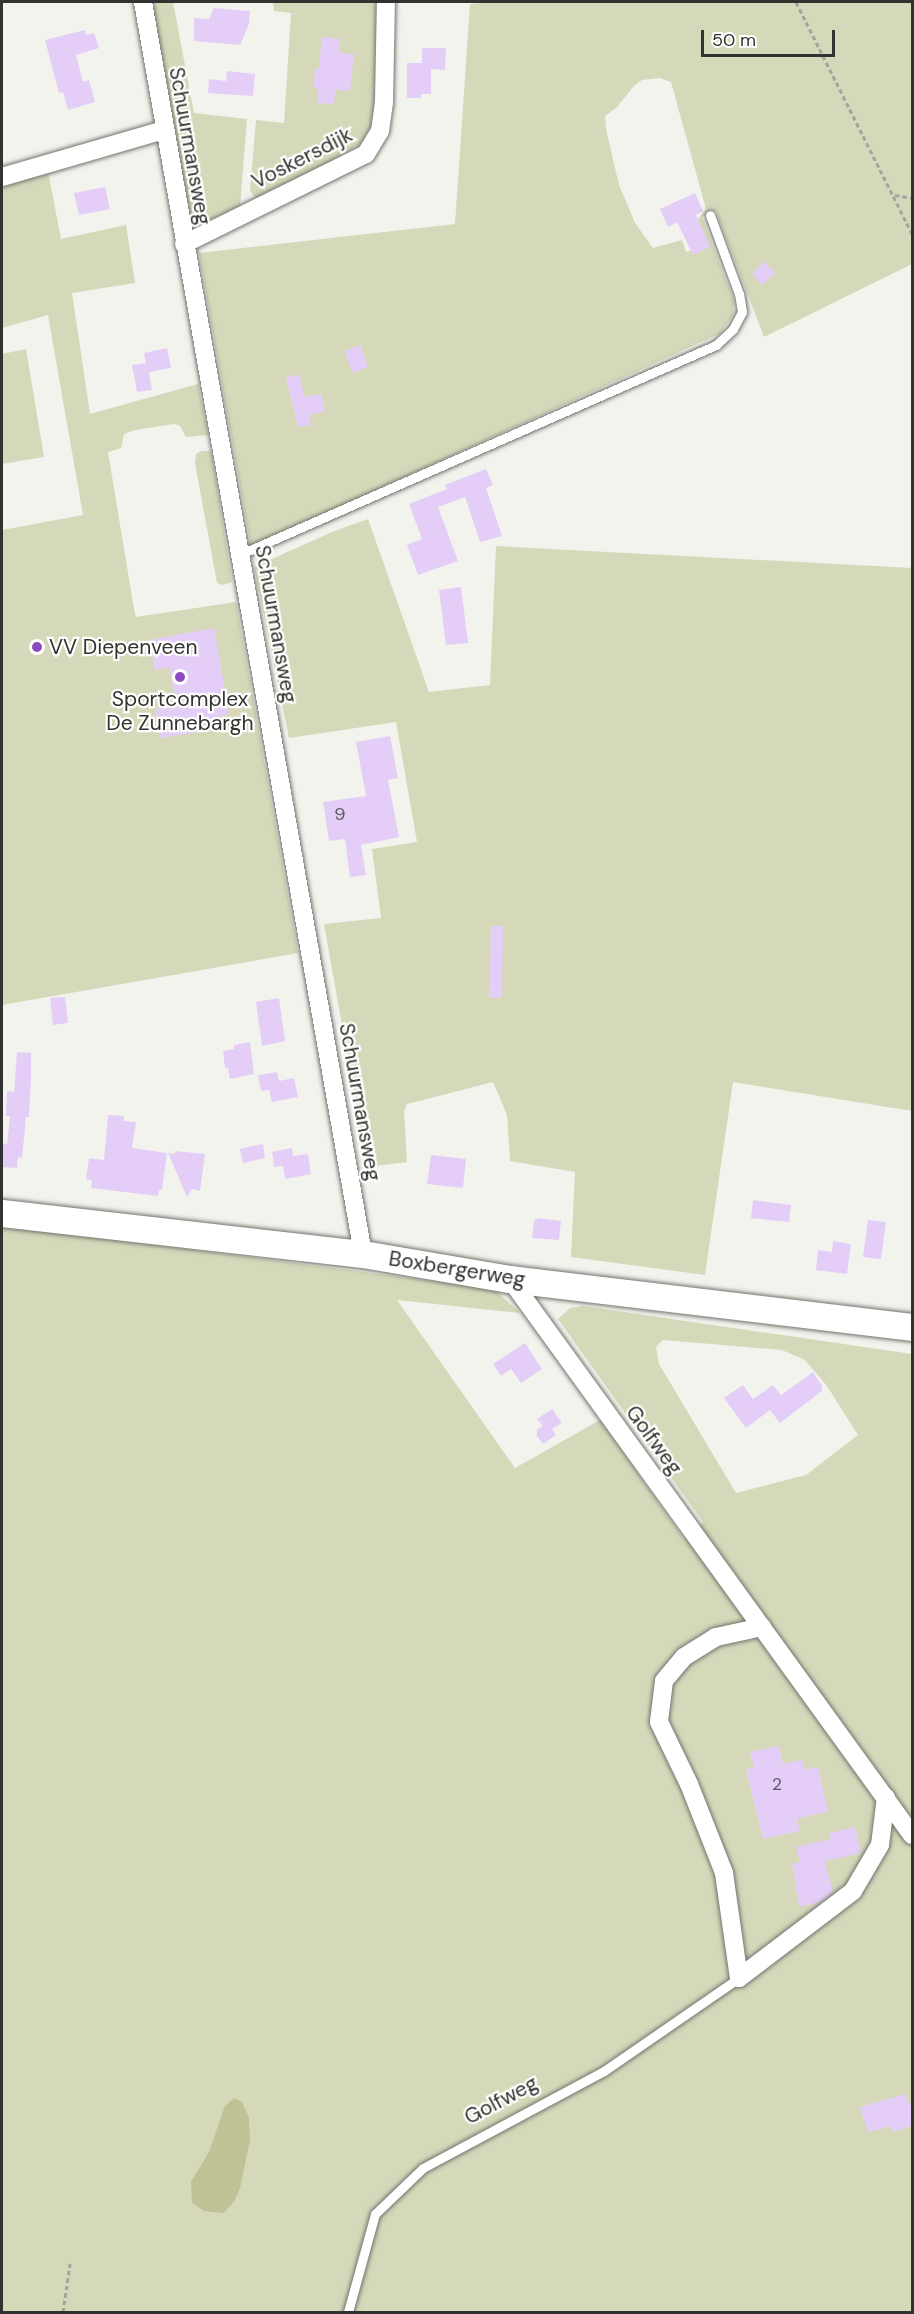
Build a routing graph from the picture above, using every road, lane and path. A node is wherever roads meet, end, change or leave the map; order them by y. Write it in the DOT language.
graph roads {
  1 [pos="143,2"];
  2 [pos="386,2"];
  3 [pos="796,2"];
  4 [pos="164,130"];
  5 [pos="2,177"];
  6 [pos="895,195"];
  7 [pos="912,198"];
  8 [pos="710,215"];
  9 [pos="912,234"];
  10 [pos="184,244"];
  11 [pos="241,554"];
  12 [pos="2,1213"];
  13 [pos="363,1254"];
  14 [pos="510,1279"];
  15 [pos="912,1327"];
  16 [pos="762,1627"];
  17 [pos="886,1797"];
  18 [pos="912,1835"];
  19 [pos="739,1978"];
  20 [pos="70,2264"];
  21 [pos="63,2313"];
  22 [pos="348,2313"];
  1 -- 4 [label="street, Schuurmansweg"];
  2 -- 10 [label="street, Voskersdijk"];
  3 -- 6 [label="path"];
  4 -- 5 [label="street"];
  4 -- 10 [label="street, Schuurmansweg"];
  6 -- 7 [label="path"];
  6 -- 9 [label="path"];
  8 -- 11 [label="lane"];
  10 -- 11 [label="street, Schuurmansweg"];
  11 -- 13 [label="street, Schuurmansweg"];
  12 -- 13 [label="street, Boxbergerweg"];
  13 -- 14 [label="street, Boxbergerweg"];
  14 -- 15 [label="street, Boxbergerweg"];
  14 -- 16 [label="street, Golfweg"];
  16 -- 17 [label="street, Golfweg"];
  16 -- 19 [label="street"];
  17 -- 18 [label="street, Golfweg"];
  17 -- 19 [label="street, Golfweg"];
  19 -- 22 [label="lane, Golfweg"];
  20 -- 21 [label="path"];
}
